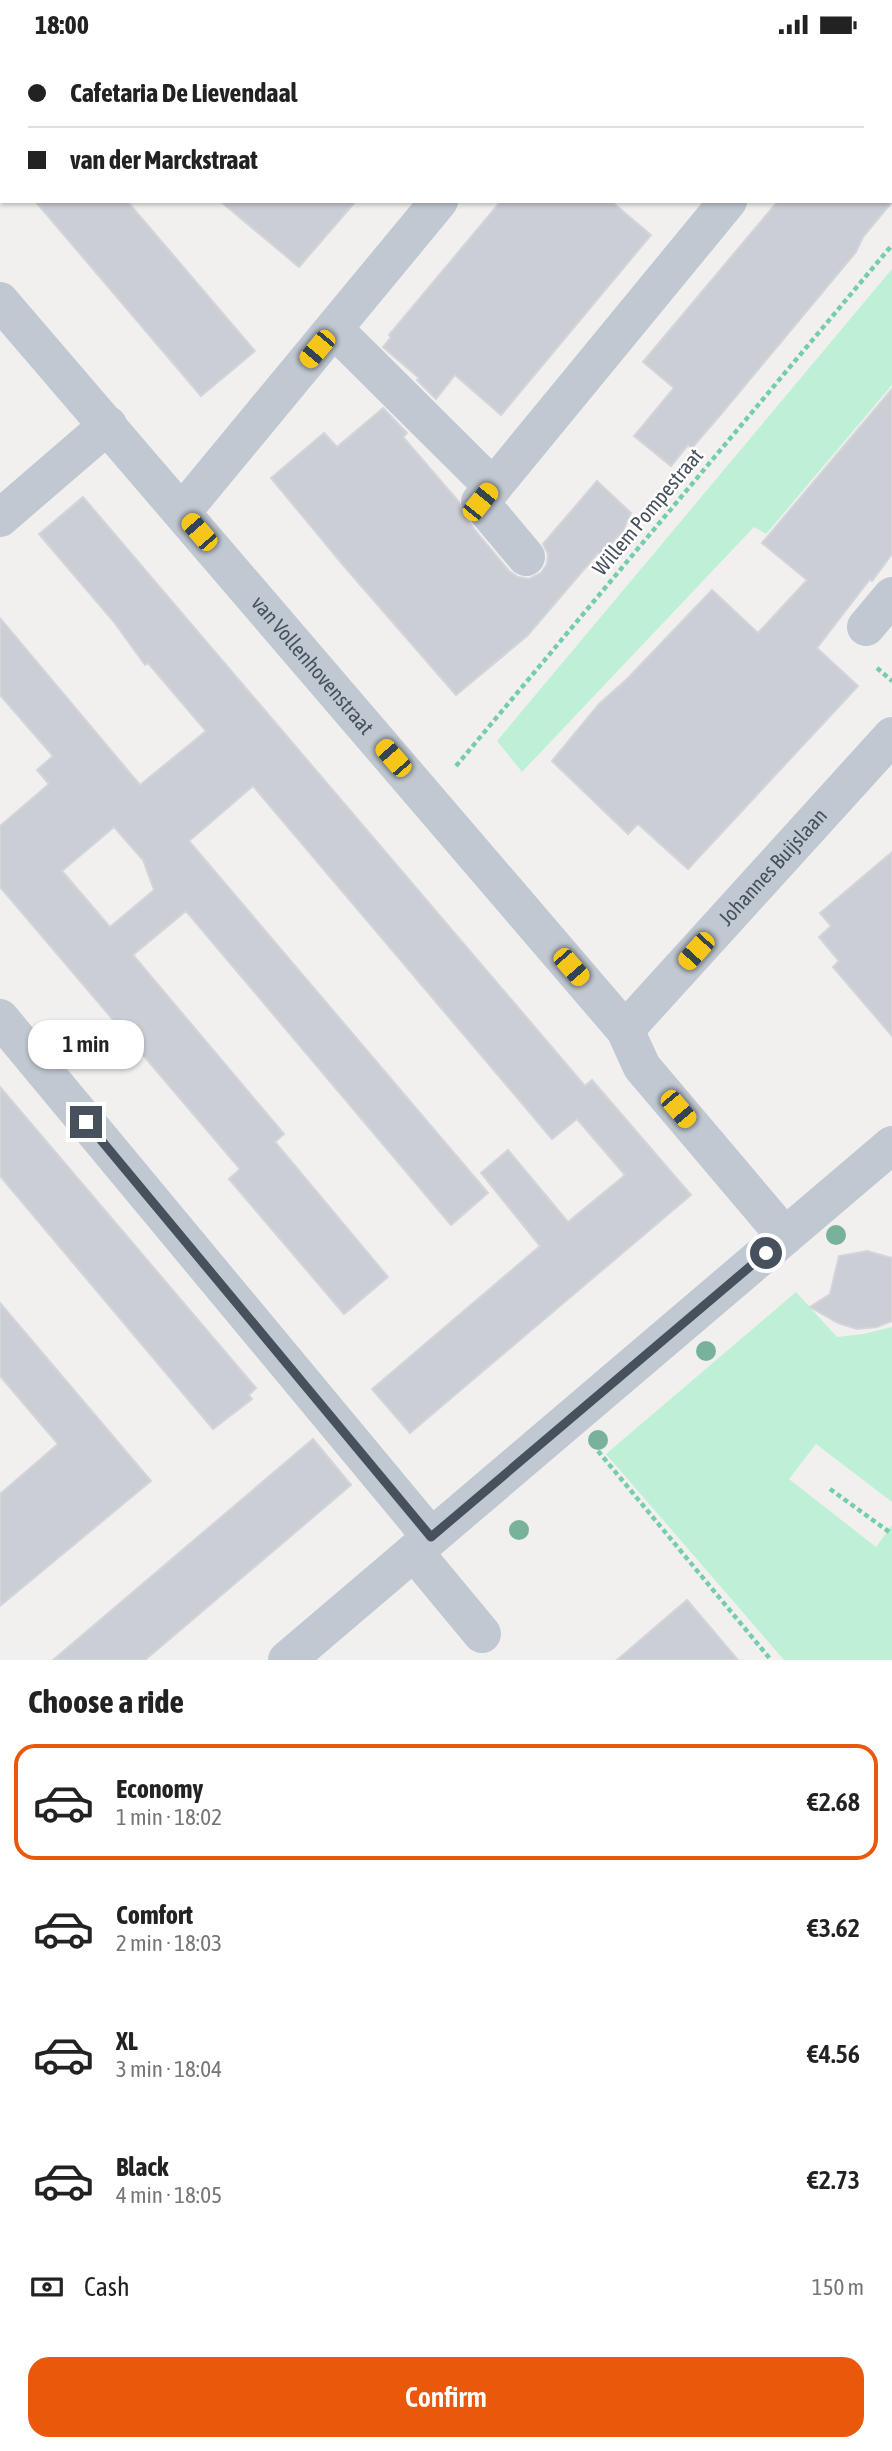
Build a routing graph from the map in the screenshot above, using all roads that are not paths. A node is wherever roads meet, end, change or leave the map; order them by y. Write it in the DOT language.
graph roads {
  1 [pos="437,203"];
  2 [pos="725,203"];
  3 [pos="0,301"];
  4 [pos="334,329"];
  5 [pos="108,425"];
  6 [pos="493,487"];
  7 [pos="182,512"];
  8 [pos="0,518"];
  9 [pos="526,557"];
  10 [pos="892,596"];
  11 [pos="866,627"];
  12 [pos="892,736"];
  13 [pos="0,1018"];
  14 [pos="625,1030"];
  15 [pos="888,1157"];
  16 [pos="785,1236"];
  17 [pos="422,1545"];
  18 [pos="482,1634"];
  19 [pos="286,1660"];
  1 -- 4 [label="street"];
  2 -- 6 [label="street"];
  3 -- 5 [label="street, van Vollenhovenstraat"];
  4 -- 6 [label="street"];
  4 -- 7 [label="street"];
  5 -- 7 [label="street, van Vollenhovenstraat"];
  5 -- 8 [label="street"];
  6 -- 9 [label="street"];
  7 -- 14 [label="street, van Vollenhovenstraat"];
  10 -- 11 [label="street"];
  12 -- 14 [label="street, Johannes Buijslaan"];
  13 -- 17 [label="street"];
  14 -- 16 [label="street, van Vollenhovenstraat"];
  15 -- 16 [label="street"];
  16 -- 17 [label="street"];
  17 -- 18 [label="street"];
  17 -- 19 [label="street"];
}
